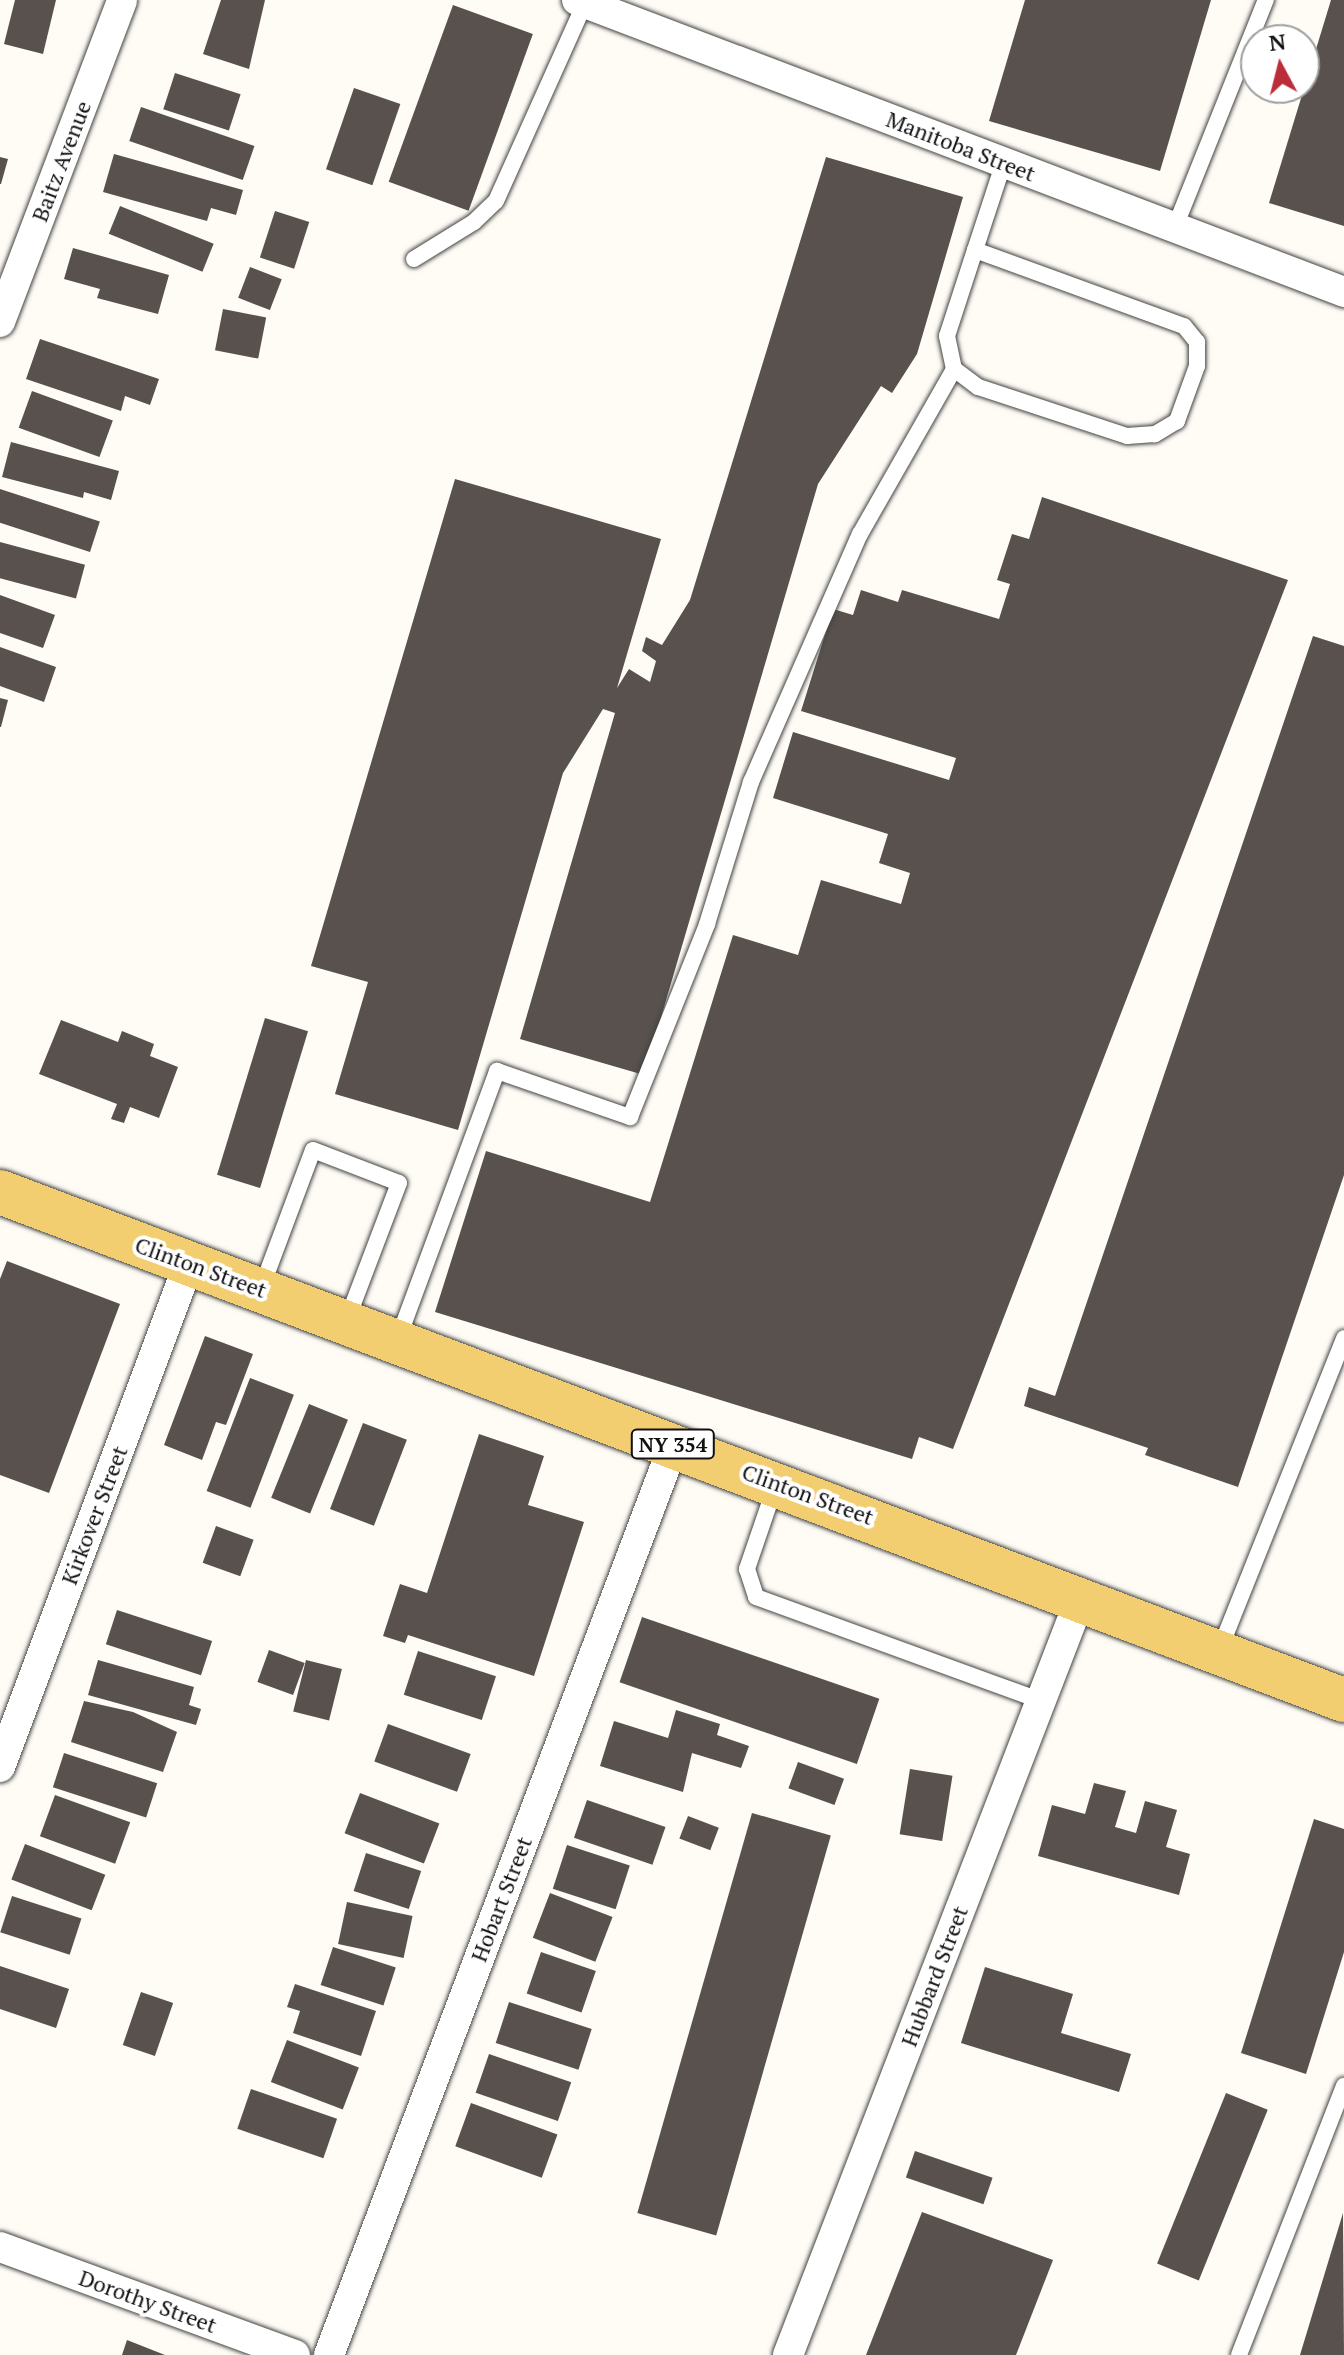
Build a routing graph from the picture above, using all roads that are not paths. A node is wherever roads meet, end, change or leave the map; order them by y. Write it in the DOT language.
graph roads {
  1 [pos="122,0"];
  2 [pos="1266,0"];
  3 [pos="581,2"];
  4 [pos="623,8"];
  5 [pos="1004,162"];
  6 [pos="1175,227"];
  7 [pos="975,250"];
  8 [pos="414,259"];
  9 [pos="1344,292"];
  10 [pos="0,322"];
  11 [pos="954,369"];
  12 [pos="0,1192"];
  13 [pos="189,1263"];
  14 [pos="261,1290"];
  15 [pos="347,1322"];
  16 [pos="1344,1338"];
  17 [pos="398,1341"];
  18 [pos="674,1444"];
  19 [pos="777,1483"];
  20 [pos="1081,1597"];
  21 [pos="1219,1651"];
  22 [pos="1344,1700"];
  23 [pos="1041,1701"];
  24 [pos="0,1767"];
  25 [pos="1344,2086"];
  26 [pos="0,2247"];
  27 [pos="295,2355"];
  28 [pos="329,2355"];
  29 [pos="788,2355"];
  30 [pos="1239,2355"];
  1 -- 10 [label="street, Baitz Avenue"];
  2 -- 6 [label="lane"];
  3 -- 4 [label="street, Manitoba Street"];
  3 -- 8 [label="lane"];
  4 -- 5 [label="street, Manitoba Street"];
  5 -- 6 [label="street, Manitoba Street"];
  5 -- 7 [label="lane"];
  6 -- 9 [label="street, Manitoba Street"];
  7 -- 11 [label="lane"];
  7 -- 11 [label="lane"];
  11 -- 17 [label="lane"];
  12 -- 13 [label="main road, Clinton Street / NY 354"];
  13 -- 14 [label="main road, Clinton Street / NY 354"];
  13 -- 24 [label="street, Kirkover Street"];
  14 -- 15 [label="main road, Clinton Street / NY 354"];
  14 -- 15 [label="lane"];
  15 -- 17 [label="main road, Clinton Street / NY 354"];
  16 -- 21 [label="lane"];
  17 -- 18 [label="main road, Clinton Street / NY 354"];
  18 -- 19 [label="main road, Clinton Street / NY 354"];
  18 -- 28 [label="street, Hobart Street"];
  19 -- 20 [label="main road, Clinton Street / NY 354"];
  19 -- 23 [label="lane"];
  20 -- 21 [label="main road, Clinton Street / NY 354"];
  20 -- 23 [label="street, Hubbard Street"];
  21 -- 22 [label="main road, Clinton Street / NY 354"];
  23 -- 29 [label="street, Hubbard Street"];
  25 -- 30 [label="lane"];
  26 -- 27 [label="street, Dorothy Street"];
}
